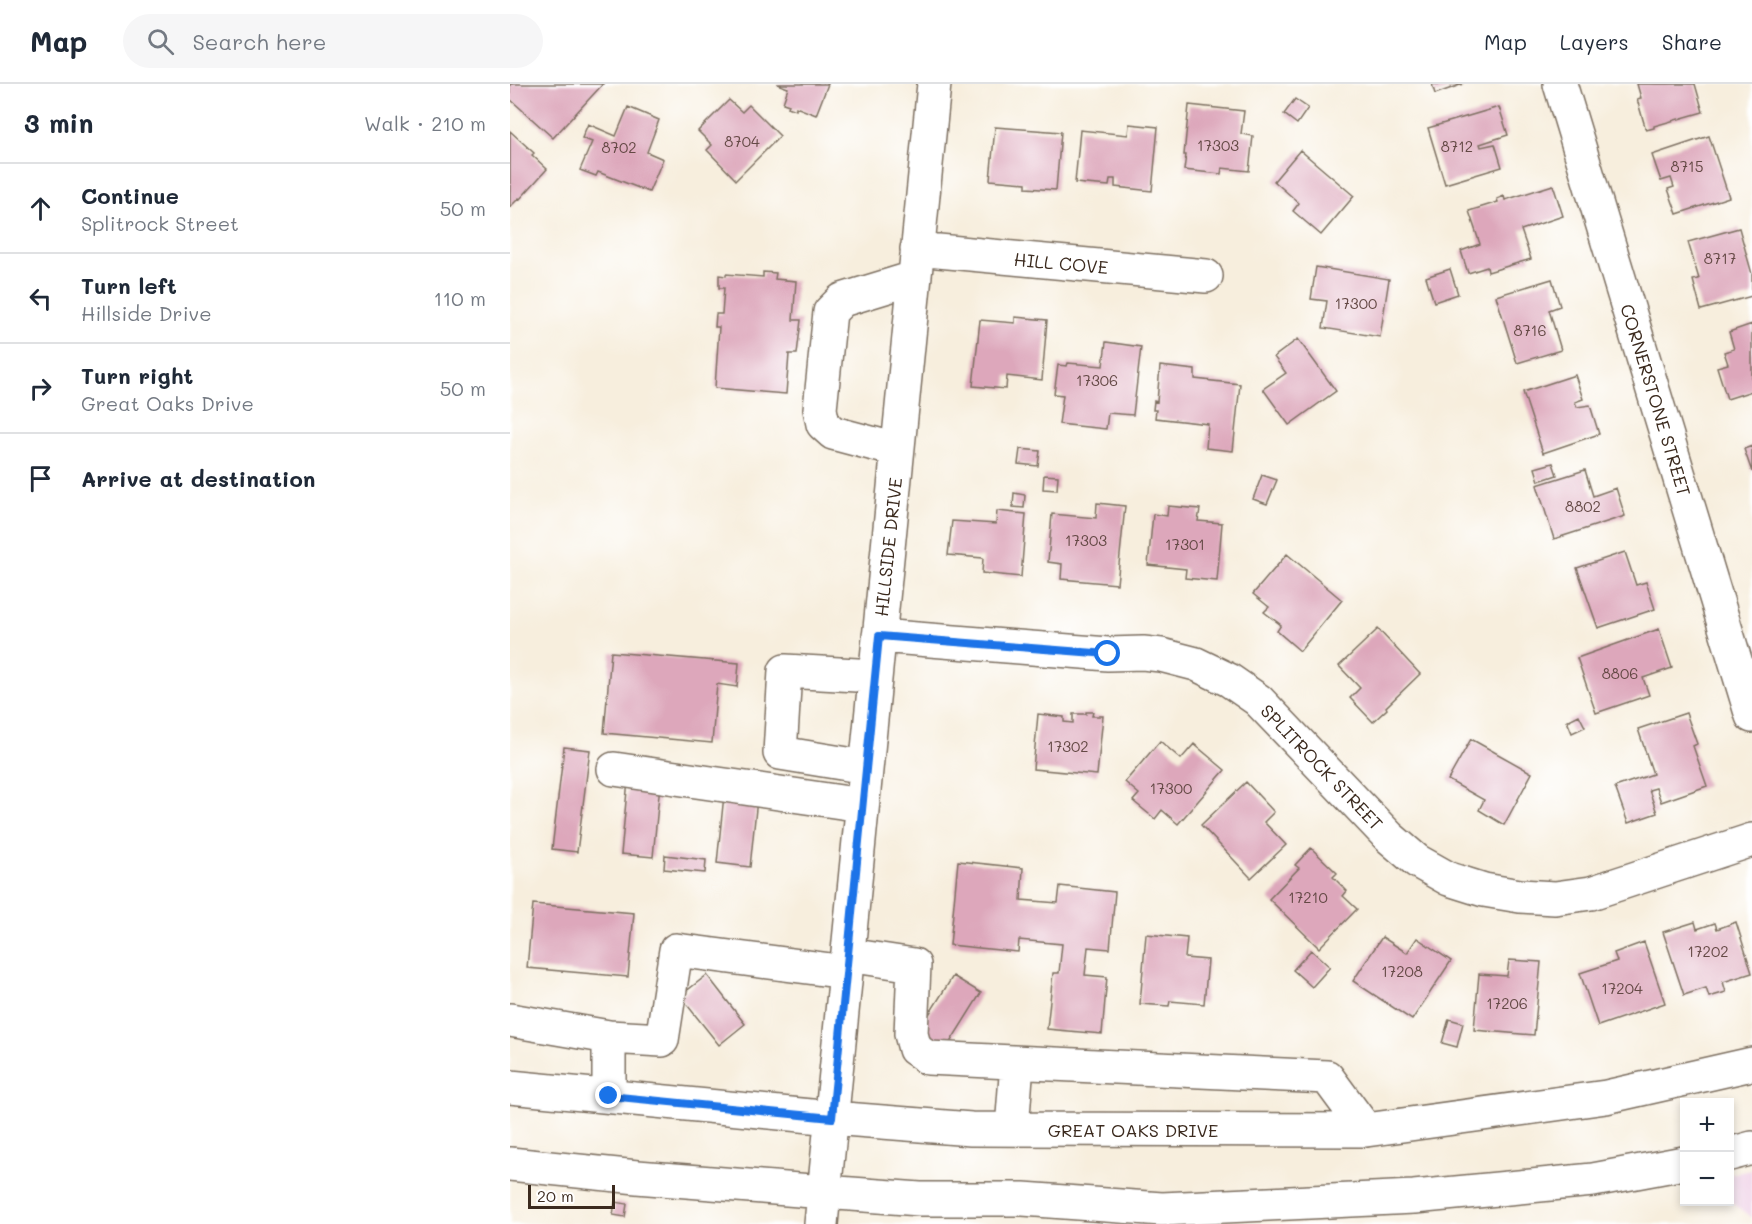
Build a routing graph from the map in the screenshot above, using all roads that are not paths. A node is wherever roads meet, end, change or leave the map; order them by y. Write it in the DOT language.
graph roads {
  1 [pos="934,84"];
  2 [pos="1560,84"];
  3 [pos="916,264"];
  4 [pos="1206,276"];
  5 [pos="897,450"];
  6 [pos="879,636"];
  7 [pos="875,676"];
  8 [pos="1752,716"];
  9 [pos="866,767"];
  10 [pos="614,769"];
  11 [pos="862,805"];
  12 [pos="1752,840"];
  13 [pos="847,964"];
  14 [pos="510,1020"];
  15 [pos="609,1037"];
  16 [pos="1017,1063"];
  17 [pos="1752,1064"];
  18 [pos="510,1087"];
  19 [pos="609,1096"];
  20 [pos="832,1118"];
  21 [pos="1012,1129"];
  22 [pos="1366,1130"];
  23 [pos="1752,1148"];
  24 [pos="1734,1153"];
  25 [pos="510,1164"];
  26 [pos="1680,1164"];
  27 [pos="823,1208"];
  1 -- 3 [label="street, HILLSIDE DRIVE"];
  2 -- 8 [label="street, CORNERSTONE STREET"];
  3 -- 4 [label="street, HILL COVE"];
  3 -- 5 [label="street, HILLSIDE DRIVE"];
  3 -- 5 [label="street"];
  5 -- 6 [label="street, HILLSIDE DRIVE"];
  6 -- 7 [label="street, HILLSIDE DRIVE"];
  6 -- 12 [label="street, SPLITROCK STREET"];
  7 -- 9 [label="street, HILLSIDE DRIVE"];
  7 -- 9 [label="street"];
  9 -- 11 [label="street, HILLSIDE DRIVE"];
  10 -- 11 [label="street"];
  11 -- 13 [label="street, HILLSIDE DRIVE"];
  13 -- 15 [label="street"];
  13 -- 16 [label="street"];
  13 -- 20 [label="street, HILLSIDE DRIVE"];
  14 -- 15 [label="street"];
  15 -- 19 [label="street"];
  16 -- 21 [label="street"];
  16 -- 22 [label="street"];
  17 -- 22 [label="street, GREAT OAKS DRIVE"];
  18 -- 19 [label="street, GREAT OAKS DRIVE"];
  19 -- 20 [label="street, GREAT OAKS DRIVE"];
  20 -- 21 [label="street, GREAT OAKS DRIVE"];
  20 -- 27 [label="street, HILLSIDE DRIVE"];
  21 -- 22 [label="street, GREAT OAKS DRIVE"];
  23 -- 24 [label="street"];
  25 -- 27 [label="street"];
  26 -- 27 [label="street"];
}
